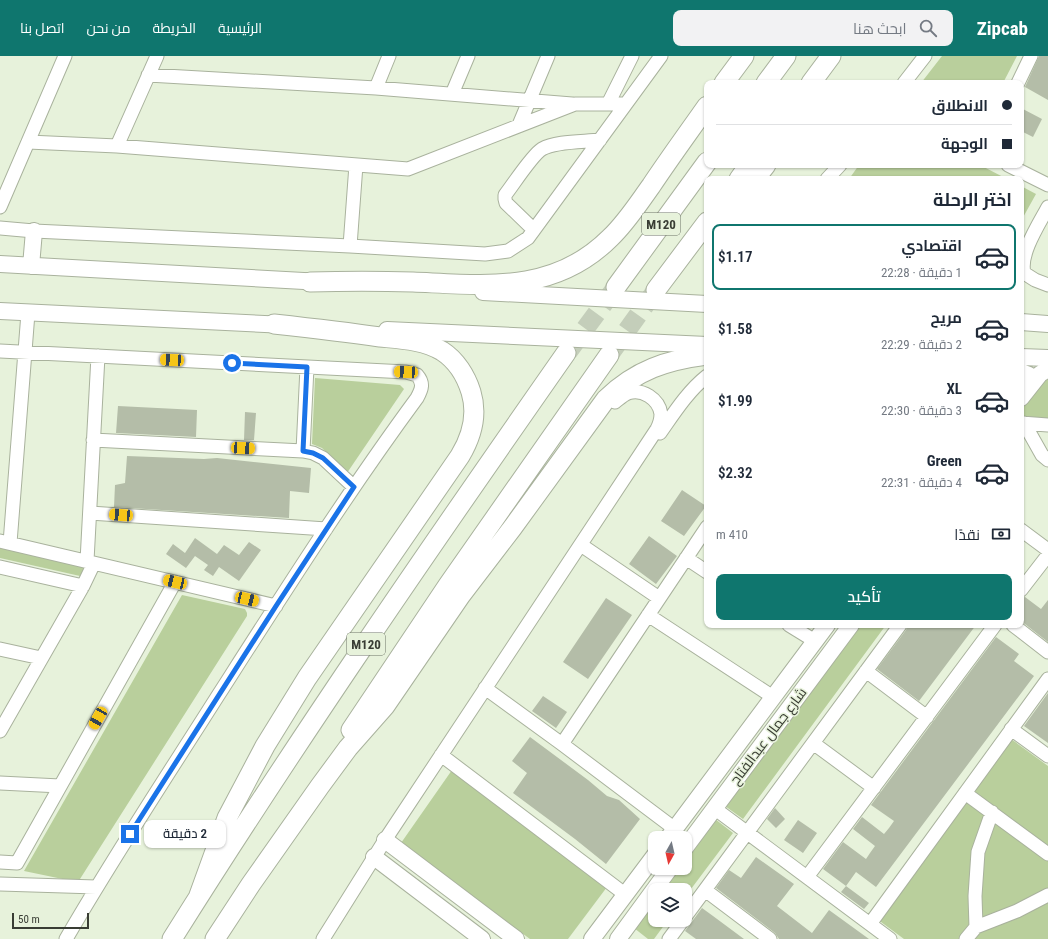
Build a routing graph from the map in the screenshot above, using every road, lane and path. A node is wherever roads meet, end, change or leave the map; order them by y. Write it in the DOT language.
graph roads {
  1 [pos="65,56"];
  2 [pos="156,56"];
  3 [pos="389,56"];
  4 [pos="468,56"];
  5 [pos="548,56"];
  6 [pos="632,56"];
  7 [pos="661,56"];
  8 [pos="744,56"];
  9 [pos="786,56"];
  10 [pos="832,56"];
  11 [pos="846,56"];
  12 [pos="925,56"];
  13 [pos="1031,56"];
  14 [pos="148,75"];
  15 [pos="726,80"];
  16 [pos="768,80"];
  17 [pos="813,80"];
  18 [pos="828,80"];
  19 [pos="906,80"];
  20 [pos="1019,80"];
  21 [pos="376,88"];
  22 [pos="452,94"];
  23 [pos="530,100"];
  24 [pos="575,104"];
  25 [pos="608,104"];
  26 [pos="626,104"];
  27 [pos="704,110"];
  28 [pos="519,125"];
  29 [pos="600,140"];
  30 [pos="28,142"];
  31 [pos="117,146"];
  32 [pos="356,165"];
  33 [pos="704,166"];
  34 [pos="764,168"];
  35 [pos="838,168"];
  36 [pos="1014,168"];
  37 [pos="757,176"];
  38 [pos="830,176"];
  39 [pos="1048,185"];
  40 [pos="0,207"];
  41 [pos="1048,207"];
  42 [pos="704,226"];
  43 [pos="0,228"];
  44 [pos="534,230"];
  45 [pos="34,231"];
  46 [pos="350,246"];
  47 [pos="1024,251"];
  48 [pos="0,264"];
  49 [pos="31,266"];
  50 [pos="1024,273"];
  51 [pos="310,282"];
  52 [pos="1048,285"];
  53 [pos="616,287"];
  54 [pos="656,290"];
  55 [pos="704,304"];
  56 [pos="0,311"];
  57 [pos="28,313"];
  58 [pos="1024,322"];
  59 [pos="274,324"];
  60 [pos="1048,324"];
  61 [pos="704,345"];
  62 [pos="0,350"];
  63 [pos="26,352"];
  64 [pos="566,353"];
  65 [pos="704,355"];
  66 [pos="98,356"];
  67 [pos="609,356"];
  68 [pos="1024,357"];
  69 [pos="1048,358"];
  70 [pos="307,367"];
  71 [pos="1048,368"];
  72 [pos="1024,373"];
  73 [pos="704,378"];
  74 [pos="1033,382"];
  75 [pos="1024,394"];
  76 [pos="1024,423"];
  77 [pos="1048,425"];
  78 [pos="1024,426"];
  79 [pos="93,440"];
  80 [pos="303,451"];
  81 [pos="1048,460"];
  82 [pos="626,477"];
  83 [pos="547,480"];
  84 [pos="354,487"];
  85 [pos="90,513"];
  86 [pos="326,529"];
  87 [pos="704,531"];
  88 [pos="1024,532"];
  89 [pos="5,542"];
  90 [pos="581,545"];
  91 [pos="1048,550"];
  92 [pos="1048,555"];
  93 [pos="686,558"];
  94 [pos="90,562"];
  95 [pos="0,567"];
  96 [pos="704,570"];
  97 [pos="175,582"];
  98 [pos="83,586"];
  99 [pos="1024,586"];
  100 [pos="659,598"];
  101 [pos="276,606"];
  102 [pos="648,615"];
  103 [pos="794,628"];
  104 [pos="825,628"];
  105 [pos="849,628"];
  106 [pos="898,628"];
  107 [pos="993,628"];
  108 [pos="1017,628"];
  109 [pos="815,641"];
  110 [pos="0,649"];
  111 [pos="1048,652"];
  112 [pos="41,658"];
  113 [pos="796,666"];
  114 [pos="866,671"];
  115 [pos="812,677"];
  116 [pos="1048,679"];
  117 [pos="486,688"];
  118 [pos="773,697"];
  119 [pos="926,717"];
  120 [pos="1011,730"];
  121 [pos="0,731"];
  122 [pos="813,743"];
  123 [pos="562,744"];
  124 [pos="441,755"];
  125 [pos="1048,756"];
  126 [pos="0,783"];
  127 [pos="60,786"];
  128 [pos="874,788"];
  129 [pos="965,792"];
  130 [pos="714,808"];
  131 [pos="992,812"];
  132 [pos="669,831"];
  133 [pos="672,831"];
  134 [pos="747,833"];
  135 [pos="692,838"];
  136 [pos="385,840"];
  137 [pos="1048,854"];
  138 [pos="374,857"];
  139 [pos="0,862"];
  140 [pos="648,865"];
  141 [pos="665,875"];
  142 [pos="807,877"];
  143 [pos="0,884"];
  144 [pos="96,887"];
  145 [pos="705,890"];
  146 [pos="1048,894"];
  147 [pos="626,895"];
  148 [pos="198,898"];
  149 [pos="692,908"];
  150 [pos="870,924"];
  151 [pos="976,926"];
  152 [pos="678,927"];
  153 [pos="66,939"];
  154 [pos="172,939"];
  155 [pos="215,939"];
  156 [pos="323,939"];
  157 [pos="482,939"];
  158 [pos="516,939"];
  159 [pos="592,939"];
  160 [pos="618,939"];
  161 [pos="669,939"];
  162 [pos="770,939"];
  163 [pos="890,939"];
  164 [pos="966,939"];
  1 -- 30 [label="street"];
  2 -- 14 [label="street"];
  3 -- 21 [label="street"];
  4 -- 22 [label="street"];
  5 -- 23 [label="street"];
  6 -- 25 [label="street"];
  7 -- 26 [label="street"];
  8 -- 15 [label="highway"];
  9 -- 16 [label="highway"];
  10 -- 17 [label="highway"];
  11 -- 18 [label="highway"];
  12 -- 19 [label="street"];
  13 -- 20 [label="street"];
  14 -- 21 [label="street"];
  14 -- 31 [label="street"];
  21 -- 22 [label="street"];
  22 -- 23 [label="street"];
  23 -- 24 [label="street"];
  23 -- 28 [label="street"];
  24 -- 25 [label="street"];
  24 -- 28 [label="street"];
  25 -- 26 [label="street"];
  26 -- 29 [label="street"];
  27 -- 51 [label="highway"];
  28 -- 32 [label="street"];
  29 -- 44 [label="street"];
  29 -- 44 [label="street"];
  30 -- 31 [label="street"];
  30 -- 40 [label="street"];
  31 -- 32 [label="street"];
  32 -- 46 [label="street"];
  33 -- 53 [label="highway, M120"];
  34 -- 37 [label="highway"];
  35 -- 38 [label="street"];
  36 -- 39 [label="street"];
  41 -- 47 [label="street"];
  42 -- 54 [label="highway, M120"];
  43 -- 45 [label="street"];
  44 -- 46 [label="street"];
  45 -- 46 [label="street"];
  45 -- 49 [label="main road"];
  48 -- 49 [label="main road"];
  49 -- 51 [label="main road"];
  50 -- 52 [label="street"];
  51 -- 55 [label="main road"];
  56 -- 57 [label="main road"];
  57 -- 59 [label="main road"];
  57 -- 63 [label="street"];
  58 -- 60 [label="main road"];
  59 -- 61 [label="main road"];
  59 -- 148 [label="highway"];
  62 -- 63 [label="street"];
  63 -- 66 [label="street"];
  63 -- 89 [label="street"];
  64 -- 148 [label="highway, M120"];
  65 -- 83 [label="highway"];
  66 -- 70 [label="street"];
  66 -- 79 [label="street"];
  67 -- 155 [label="highway, M120"];
  68 -- 69 [label="main road"];
  70 -- 80 [label="street"];
  70 -- 84 [label="street"];
  71 -- 74 [label="main road"];
  72 -- 74 [label="main road"];
  73 -- 82 [label="street"];
  74 -- 75 [label="main road"];
  76 -- 77 [label="street"];
  78 -- 81 [label="street"];
  79 -- 80 [label="street"];
  79 -- 85 [label="street"];
  80 -- 84 [label="street"];
  82 -- 83 [label="street"];
  82 -- 90 [label="street"];
  83 -- 155 [label="highway"];
  84 -- 86 [label="street"];
  85 -- 86 [label="street"];
  85 -- 94 [label="street"];
  86 -- 101 [label="street"];
  87 -- 93 [label="street"];
  88 -- 91 [label="street"];
  89 -- 94 [label="street"];
  90 -- 100 [label="street"];
  90 -- 117 [label="street"];
  92 -- 99 [label="street"];
  93 -- 96 [label="street"];
  93 -- 100 [label="street"];
  94 -- 97 [label="street"];
  94 -- 98 [label="street"];
  95 -- 98 [label="street"];
  97 -- 101 [label="street"];
  97 -- 127 [label="street"];
  98 -- 112 [label="street"];
  100 -- 102 [label="street"];
  101 -- 144 [label="street"];
  102 -- 118 [label="street"];
  102 -- 123 [label="street"];
  103 -- 109 [label="street"];
  104 -- 109 [label="main road, شارع جمال عبدالفتاح"];
  105 -- 115 [label="main road, شارع جمال عبدالفتاح"];
  106 -- 114 [label="street"];
  107 -- 119 [label="street"];
  108 -- 111 [label="street"];
  109 -- 113 [label="main road, شارع جمال عبدالفتاح"];
  110 -- 112 [label="street"];
  112 -- 121 [label="street"];
  113 -- 115 [label="main road"];
  113 -- 118 [label="main road, شارع جمال عبدالفتاح"];
  114 -- 119 [label="street"];
  114 -- 122 [label="street"];
  115 -- 130 [label="main road, شارع جمال عبدالفتاح"];
  116 -- 120 [label="street"];
  117 -- 123 [label="street"];
  117 -- 124 [label="street"];
  118 -- 133 [label="main road, شارع جمال عبدالفتاح"];
  119 -- 128 [label="street"];
  120 -- 125 [label="street"];
  120 -- 129 [label="street"];
  122 -- 128 [label="street"];
  122 -- 134 [label="street"];
  123 -- 132 [label="street"];
  124 -- 136 [label="street"];
  124 -- 147 [label="street"];
  126 -- 127 [label="street"];
  127 -- 139 [label="street"];
  128 -- 142 [label="street"];
  129 -- 131 [label="street"];
  129 -- 150 [label="street"];
  130 -- 134 [label="street"];
  130 -- 135 [label="main road, شارع جمال عبدالفتاح"];
  131 -- 137 [label="street"];
  131 -- 151 [label="street"];
  134 -- 142 [label="street"];
  134 -- 145 [label="street"];
  136 -- 138 [label="street"];
  136 -- 158 [label="main road"];
  138 -- 156 [label="street"];
  138 -- 157 [label="main road"];
  140 -- 147 [label="main road"];
  141 -- 160 [label="main road"];
  142 -- 150 [label="street"];
  143 -- 144 [label="street"];
  144 -- 153 [label="street"];
  145 -- 149 [label="street"];
  145 -- 162 [label="street"];
  146 -- 151 [label="street"];
  147 -- 159 [label="main road"];
  148 -- 154 [label="highway, M120"];
  150 -- 163 [label="street"];
  151 -- 164 [label="street"];
  152 -- 161 [label="street"];
}
